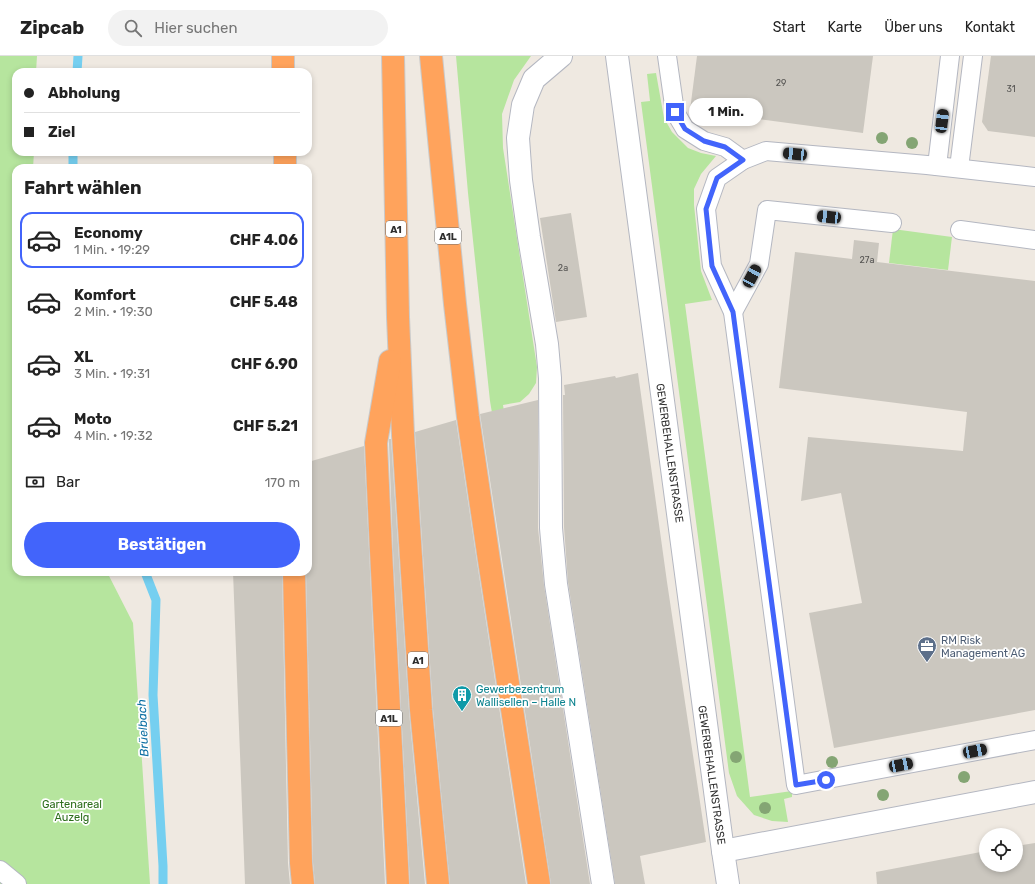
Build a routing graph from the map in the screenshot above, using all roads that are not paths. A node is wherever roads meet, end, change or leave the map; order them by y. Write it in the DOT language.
graph roads {
  1 [pos="283,56"];
  2 [pos="393,56"];
  3 [pos="431,56"];
  4 [pos="562,56"];
  5 [pos="617,56"];
  6 [pos="667,56"];
  7 [pos="950,56"];
  8 [pos="973,56"];
  9 [pos="283,68"];
  10 [pos="743,160"];
  11 [pos="937,166"];
  12 [pos="959,168"];
  13 [pos="1035,178"];
  14 [pos="892,223"];
  15 [pos="960,230"];
  16 [pos="1035,240"];
  17 [pos="733,312"];
  18 [pos="398,317"];
  19 [pos="294,576"];
  20 [pos="1035,740"];
  21 [pos="1035,792"];
  22 [pos="723,851"];
  23 [pos="0,870"];
  24 [pos="301,877"];
  25 [pos="17,884"];
  26 [pos="398,884"];
  27 [pos="438,884"];
  28 [pos="539,884"];
  29 [pos="603,884"];
  30 [pos="728,884"];
  1 -- 9 [label="highway"];
  2 -- 18 [label="highway, A1"];
  3 -- 28 [label="highway, A1L"];
  4 -- 29 [label="street"];
  5 -- 22 [label="street, GEWERBEHALLENSTRASSE"];
  6 -- 10 [label="lane"];
  7 -- 11 [label="lane"];
  8 -- 12 [label="lane"];
  10 -- 11 [label="lane"];
  10 -- 17 [label="lane"];
  11 -- 12 [label="lane"];
  12 -- 13 [label="lane"];
  14 -- 17 [label="lane"];
  15 -- 16 [label="lane"];
  17 -- 20 [label="lane"];
  18 -- 26 [label="highway, A1L"];
  18 -- 27 [label="highway, A1"];
  19 -- 24 [label="highway"];
  21 -- 22 [label="street, GEWERBEHALLENSTRASSE"];
  22 -- 30 [label="street, GEWERBEHALLENSTRASSE"];
  23 -- 25 [label="lane"];
}
